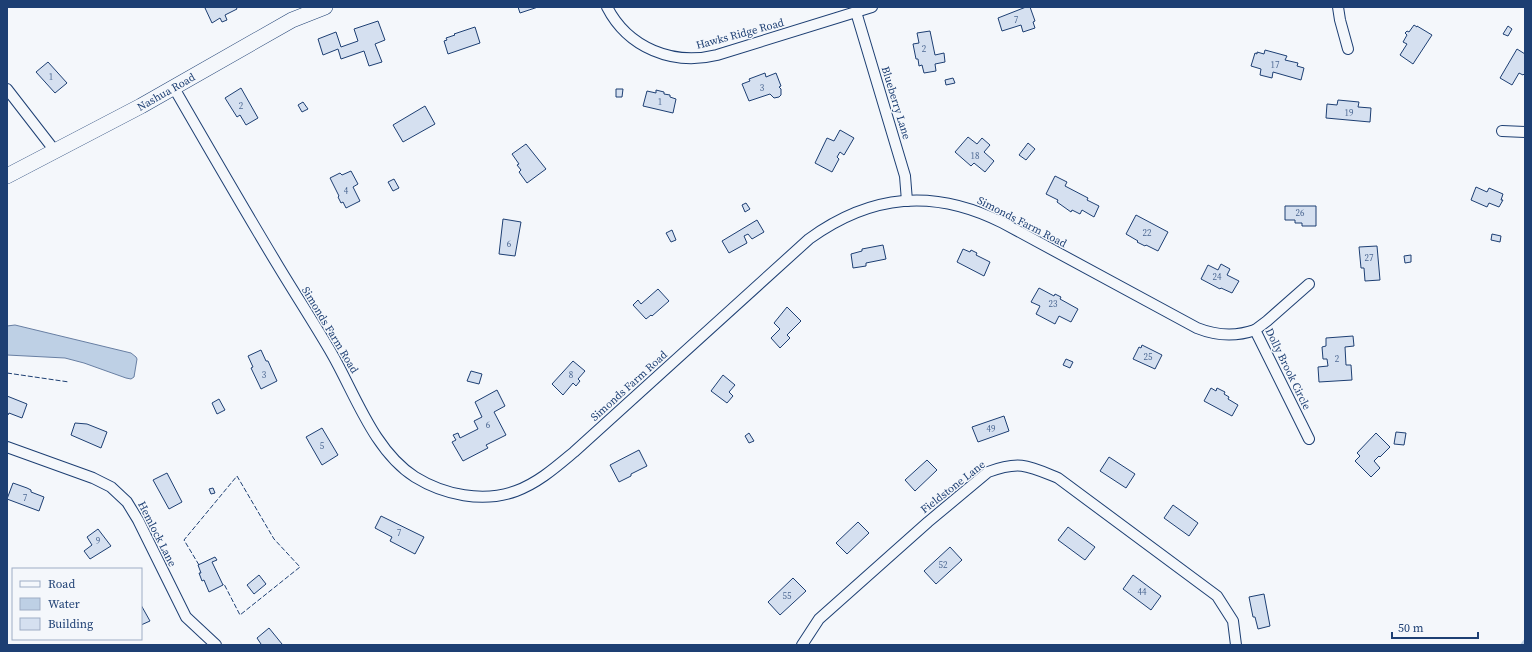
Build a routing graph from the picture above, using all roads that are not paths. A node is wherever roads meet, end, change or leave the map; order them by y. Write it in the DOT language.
graph roads {
  1 [pos="325,7"];
  2 [pos="607,7"];
  3 [pos="872,7"];
  4 [pos="1338,7"];
  5 [pos="856,12"];
  6 [pos="1348,48"];
  7 [pos="174,88"];
  8 [pos="7,89"];
  9 [pos="1502,131"];
  10 [pos="1525,132"];
  11 [pos="55,151"];
  12 [pos="7,176"];
  13 [pos="907,201"];
  14 [pos="1309,284"];
  15 [pos="1255,330"];
  16 [pos="1309,439"];
  17 [pos="7,447"];
  18 [pos="216,645"];
  19 [pos="802,645"];
  20 [pos="1236,645"];
  1 -- 7 [label="main road, Nashua Road"];
  2 -- 5 [label="street, Hawks Ridge Road"];
  3 -- 5 [label="street, Hawks Ridge Road"];
  4 -- 6 [label="street"];
  5 -- 13 [label="street, Blueberry Lane"];
  7 -- 11 [label="main road, Nashua Road"];
  7 -- 13 [label="street, Simonds Farm Road"];
  8 -- 11 [label="street"];
  9 -- 10 [label="street"];
  11 -- 12 [label="main road, Nashua Road"];
  13 -- 15 [label="street, Simonds Farm Road"];
  14 -- 15 [label="street, Dolly Brook Circle"];
  15 -- 16 [label="street, Dolly Brook Circle"];
  17 -- 18 [label="street, Hemlock Lane"];
  19 -- 20 [label="street, Fieldstone Lane"];
}
